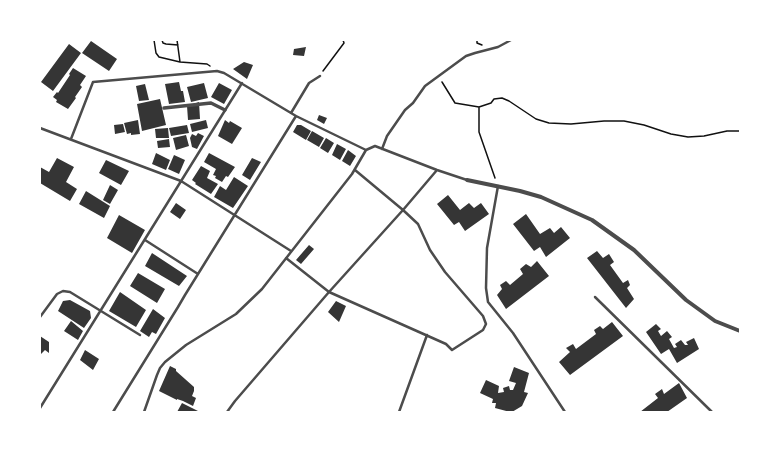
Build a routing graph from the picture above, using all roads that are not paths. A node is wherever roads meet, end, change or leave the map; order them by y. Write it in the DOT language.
graph roads {
  1 [pos="511,40"];
  2 [pos="320,76"];
  3 [pos="242,83"];
  4 [pos="164,108"];
  5 [pos="225,110"];
  6 [pos="291,113"];
  7 [pos="296,116"];
  8 [pos="40,128"];
  9 [pos="71,140"];
  10 [pos="382,149"];
  11 [pos="366,150"];
  12 [pos="355,170"];
  13 [pos="437,170"];
  14 [pos="467,180"];
  15 [pos="181,181"];
  16 [pos="498,186"];
  17 [pos="403,210"];
  18 [pos="234,215"];
  19 [pos="145,240"];
  20 [pos="291,252"];
  21 [pos="286,258"];
  22 [pos="198,274"];
  23 [pos="329,292"];
  24 [pos="595,297"];
  25 [pos="100,311"];
  26 [pos="40,317"];
  27 [pos="740,331"];
  28 [pos="140,335"];
  29 [pos="427,335"];
  30 [pos="40,408"];
  31 [pos="113,412"];
  32 [pos="144,412"];
  33 [pos="227,412"];
  34 [pos="399,412"];
  35 [pos="565,412"];
  36 [pos="712,412"];
  1 -- 10 [label="lane"];
  2 -- 6 [label="lane"];
  3 -- 5 [label="lane"];
  3 -- 6 [label="lane"];
  3 -- 9 [label="lane"];
  4 -- 5 [label="street"];
  5 -- 15 [label="lane"];
  6 -- 7 [label="lane"];
  7 -- 11 [label="lane"];
  7 -- 18 [label="lane"];
  8 -- 9 [label="lane"];
  9 -- 15 [label="lane"];
  10 -- 11 [label="lane"];
  10 -- 13 [label="lane"];
  11 -- 12 [label="lane"];
  12 -- 17 [label="lane"];
  12 -- 20 [label="lane"];
  13 -- 14 [label="lane"];
  13 -- 17 [label="lane"];
  14 -- 16 [label="street"];
  15 -- 18 [label="lane"];
  15 -- 19 [label="lane"];
  16 -- 27 [label="street"];
  16 -- 35 [label="lane"];
  17 -- 23 [label="lane"];
  17 -- 29 [label="lane"];
  18 -- 20 [label="lane"];
  18 -- 22 [label="lane"];
  19 -- 22 [label="lane"];
  19 -- 25 [label="lane"];
  20 -- 21 [label="lane"];
  21 -- 23 [label="lane"];
  21 -- 32 [label="lane"];
  22 -- 31 [label="lane"];
  23 -- 29 [label="lane"];
  23 -- 33 [label="lane"];
  24 -- 36 [label="lane"];
  25 -- 26 [label="lane"];
  25 -- 28 [label="lane"];
  25 -- 30 [label="lane"];
  29 -- 34 [label="lane"];
}
